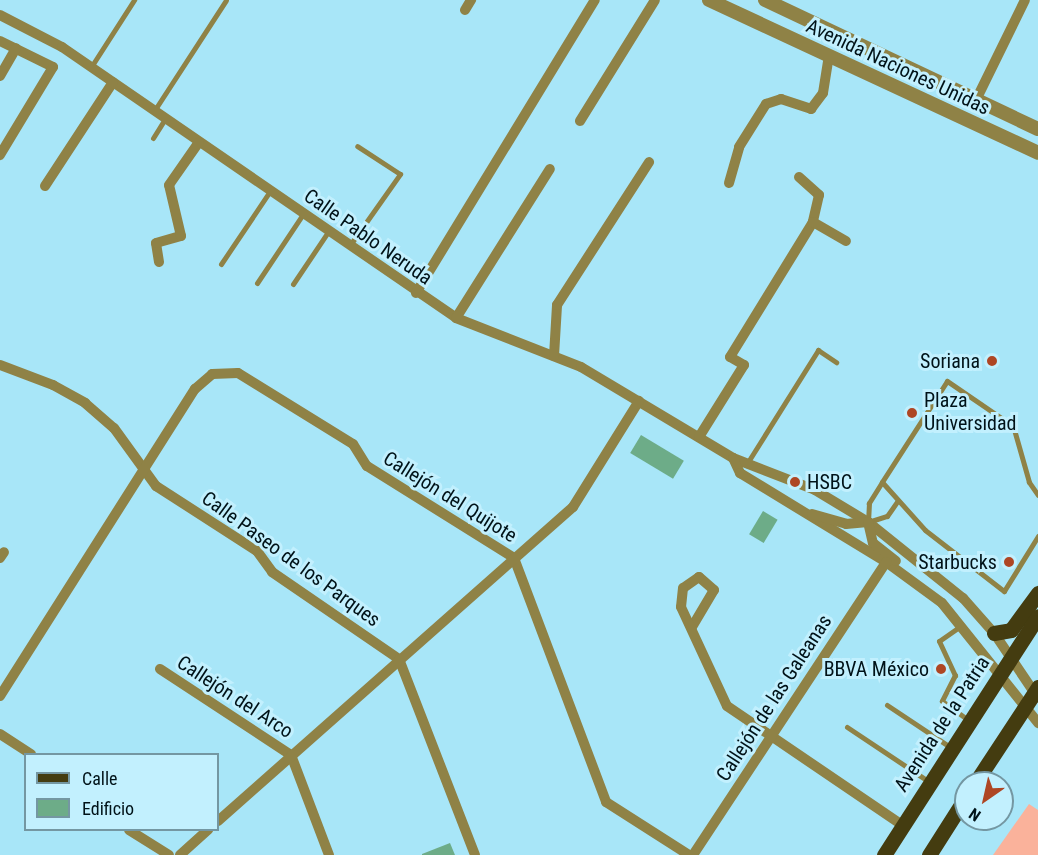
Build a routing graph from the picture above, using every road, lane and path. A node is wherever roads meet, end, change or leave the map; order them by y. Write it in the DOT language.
graph roads {
  1 [pos="134,0"];
  2 [pos="226,0"];
  3 [pos="471,0"];
  4 [pos="595,0"];
  5 [pos="656,0"];
  6 [pos="709,0"];
  7 [pos="765,0"];
  8 [pos="1025,0"];
  9 [pos="465,10"];
  10 [pos="0,15"];
  11 [pos="0,41"];
  12 [pos="16,48"];
  13 [pos="829,56"];
  14 [pos="91,67"];
  15 [pos="0,76"];
  16 [pos="113,82"];
  17 [pos="976,100"];
  18 [pos="154,111"];
  19 [pos="165,119"];
  20 [pos="580,120"];
  21 [pos="1038,129"];
  22 [pos="153,138"];
  23 [pos="199,142"];
  24 [pos="357,146"];
  25 [pos="1038,153"];
  26 [pos="0,154"];
  27 [pos="649,162"];
  28 [pos="550,169"];
  29 [pos="800,177"];
  30 [pos="729,183"];
  31 [pos="45,186"];
  32 [pos="270,192"];
  33 [pos="303,214"];
  34 [pos="813,222"];
  35 [pos="328,232"];
  36 [pos="846,241"];
  37 [pos="349,247"];
  38 [pos="159,262"];
  39 [pos="221,264"];
  40 [pos="257,283"];
  41 [pos="293,284"];
  42 [pos="416,293"];
  43 [pos="456,318"];
  44 [pos="554,356"];
  45 [pos="836,362"];
  46 [pos="0,365"];
  47 [pos="639,401"];
  48 [pos="699,437"];
  49 [pos="733,458"];
  50 [pos="748,462"];
  51 [pos="142,472"];
  52 [pos="740,473"];
  53 [pos="882,482"];
  54 [pos="1038,495"];
  55 [pos="898,500"];
  56 [pos="803,513"];
  57 [pos="868,522"];
  58 [pos="1038,536"];
  59 [pos="514,558"];
  60 [pos="886,562"];
  61 [pos="926,591"];
  62 [pos="1038,593"];
  63 [pos="1038,616"];
  64 [pos="962,625"];
  65 [pos="692,627"];
  66 [pos="994,633"];
  67 [pos="1011,657"];
  68 [pos="399,659"];
  69 [pos="160,669"];
  70 [pos="999,674"];
  71 [pos="1037,693"];
  72 [pos="0,696"];
  73 [pos="887,705"];
  74 [pos="1023,707"];
  75 [pos="969,720"];
  76 [pos="1038,723"];
  77 [pos="848,728"];
  78 [pos="0,734"];
  79 [pos="770,737"];
  80 [pos="951,748"];
  81 [pos="29,753"];
  82 [pos="291,755"];
  83 [pos="983,771"];
  84 [pos="930,782"];
  85 [pos="954,816"];
  86 [pos="219,820"];
  87 [pos="902,825"];
  88 [pos="131,831"];
  89 [pos="207,831"];
  90 [pos="169,855"];
  91 [pos="180,855"];
  92 [pos="329,855"];
  93 [pos="475,855"];
  94 [pos="691,855"];
  95 [pos="884,855"];
  96 [pos="929,855"];
  1 -- 14 [label="lane"];
  2 -- 18 [label="lane"];
  3 -- 9 [label="street"];
  4 -- 42 [label="street"];
  5 -- 20 [label="street"];
  6 -- 13 [label="street, Avenida Naciones Unidas"];
  7 -- 17 [label="street, Avenida Naciones Unidas"];
  8 -- 17 [label="street"];
  10 -- 14 [label="street, Calle Pablo Neruda"];
  11 -- 12 [label="street"];
  12 -- 15 [label="street"];
  12 -- 26 [label="street"];
  13 -- 25 [label="street, Avenida Naciones Unidas"];
  13 -- 30 [label="street"];
  14 -- 16 [label="street, Calle Pablo Neruda"];
  16 -- 18 [label="street, Calle Pablo Neruda"];
  16 -- 31 [label="street"];
  17 -- 21 [label="street, Avenida Naciones Unidas"];
  18 -- 19 [label="street, Calle Pablo Neruda"];
  19 -- 22 [label="lane"];
  19 -- 23 [label="street, Calle Pablo Neruda"];
  23 -- 32 [label="street, Calle Pablo Neruda"];
  23 -- 38 [label="street"];
  24 -- 37 [label="lane"];
  27 -- 44 [label="street"];
  28 -- 43 [label="street"];
  29 -- 34 [label="street"];
  32 -- 33 [label="street, Calle Pablo Neruda"];
  32 -- 39 [label="lane"];
  33 -- 35 [label="street, Calle Pablo Neruda"];
  33 -- 40 [label="lane"];
  34 -- 36 [label="street"];
  34 -- 48 [label="street"];
  35 -- 37 [label="street, Calle Pablo Neruda"];
  35 -- 41 [label="lane"];
  37 -- 42 [label="street, Calle Pablo Neruda"];
  42 -- 43 [label="street, Calle Pablo Neruda"];
  43 -- 44 [label="street, Calle Pablo Neruda"];
  44 -- 47 [label="street, Calle Pablo Neruda"];
  45 -- 50 [label="lane"];
  46 -- 51 [label="street, Calle Paseo de los Parques"];
  47 -- 48 [label="street, Calle Pablo Neruda"];
  47 -- 59 [label="street"];
  48 -- 49 [label="street, Calle Pablo Neruda"];
  49 -- 50 [label="street, Calle Pablo Neruda"];
  49 -- 52 [label="street"];
  50 -- 52 [label="lane"];
  50 -- 57 [label="street, Calle Pablo Neruda"];
  51 -- 59 [label="street, Callejón del Quijote"];
  51 -- 68 [label="street, Calle Paseo de los Parques"];
  51 -- 72 [label="street, Callejón del Quijote"];
  52 -- 56 [label="street"];
  53 -- 54 [label="lane"];
  53 -- 55 [label="lane"];
  53 -- 57 [label="lane"];
  55 -- 57 [label="lane"];
  55 -- 58 [label="lane"];
  56 -- 57 [label="street"];
  56 -- 60 [label="street"];
  57 -- 61 [label="street"];
  57 -- 66 [label="street, Calle Pablo Neruda"];
  59 -- 68 [label="street"];
  59 -- 94 [label="street, Callejón del Quijote"];
  60 -- 61 [label="street"];
  60 -- 79 [label="street, Callejón de las Galeanas"];
  61 -- 64 [label="street"];
  62 -- 66 [label="main road"];
  63 -- 67 [label="main road, Avenida de la Patria"];
  64 -- 70 [label="street"];
  64 -- 75 [label="lane"];
  65 -- 79 [label="street"];
  66 -- 67 [label="street, Calle Pablo Neruda"];
  67 -- 70 [label="main road, Avenida de la Patria"];
  67 -- 71 [label="street, Calle Pablo Neruda"];
  68 -- 82 [label="street"];
  68 -- 93 [label="street"];
  69 -- 82 [label="street, Callejón del Arco"];
  70 -- 74 [label="street"];
  70 -- 75 [label="main road, Avenida de la Patria"];
  71 -- 74 [label="main road"];
  73 -- 80 [label="lane"];
  74 -- 76 [label="street"];
  74 -- 83 [label="main road"];
  75 -- 80 [label="main road, Avenida de la Patria"];
  77 -- 84 [label="lane"];
  78 -- 81 [label="street"];
  79 -- 87 [label="street"];
  79 -- 94 [label="street, Callejón de las Galeanas"];
  80 -- 84 [label="main road, Avenida de la Patria"];
  82 -- 86 [label="street"];
  82 -- 92 [label="street, Callejón del Arco"];
  84 -- 87 [label="main road, Avenida de la Patria"];
  85 -- 96 [label="main road"];
  87 -- 95 [label="main road, Avenida de la Patria"];
  88 -- 90 [label="street"];
  89 -- 91 [label="street"];
}
